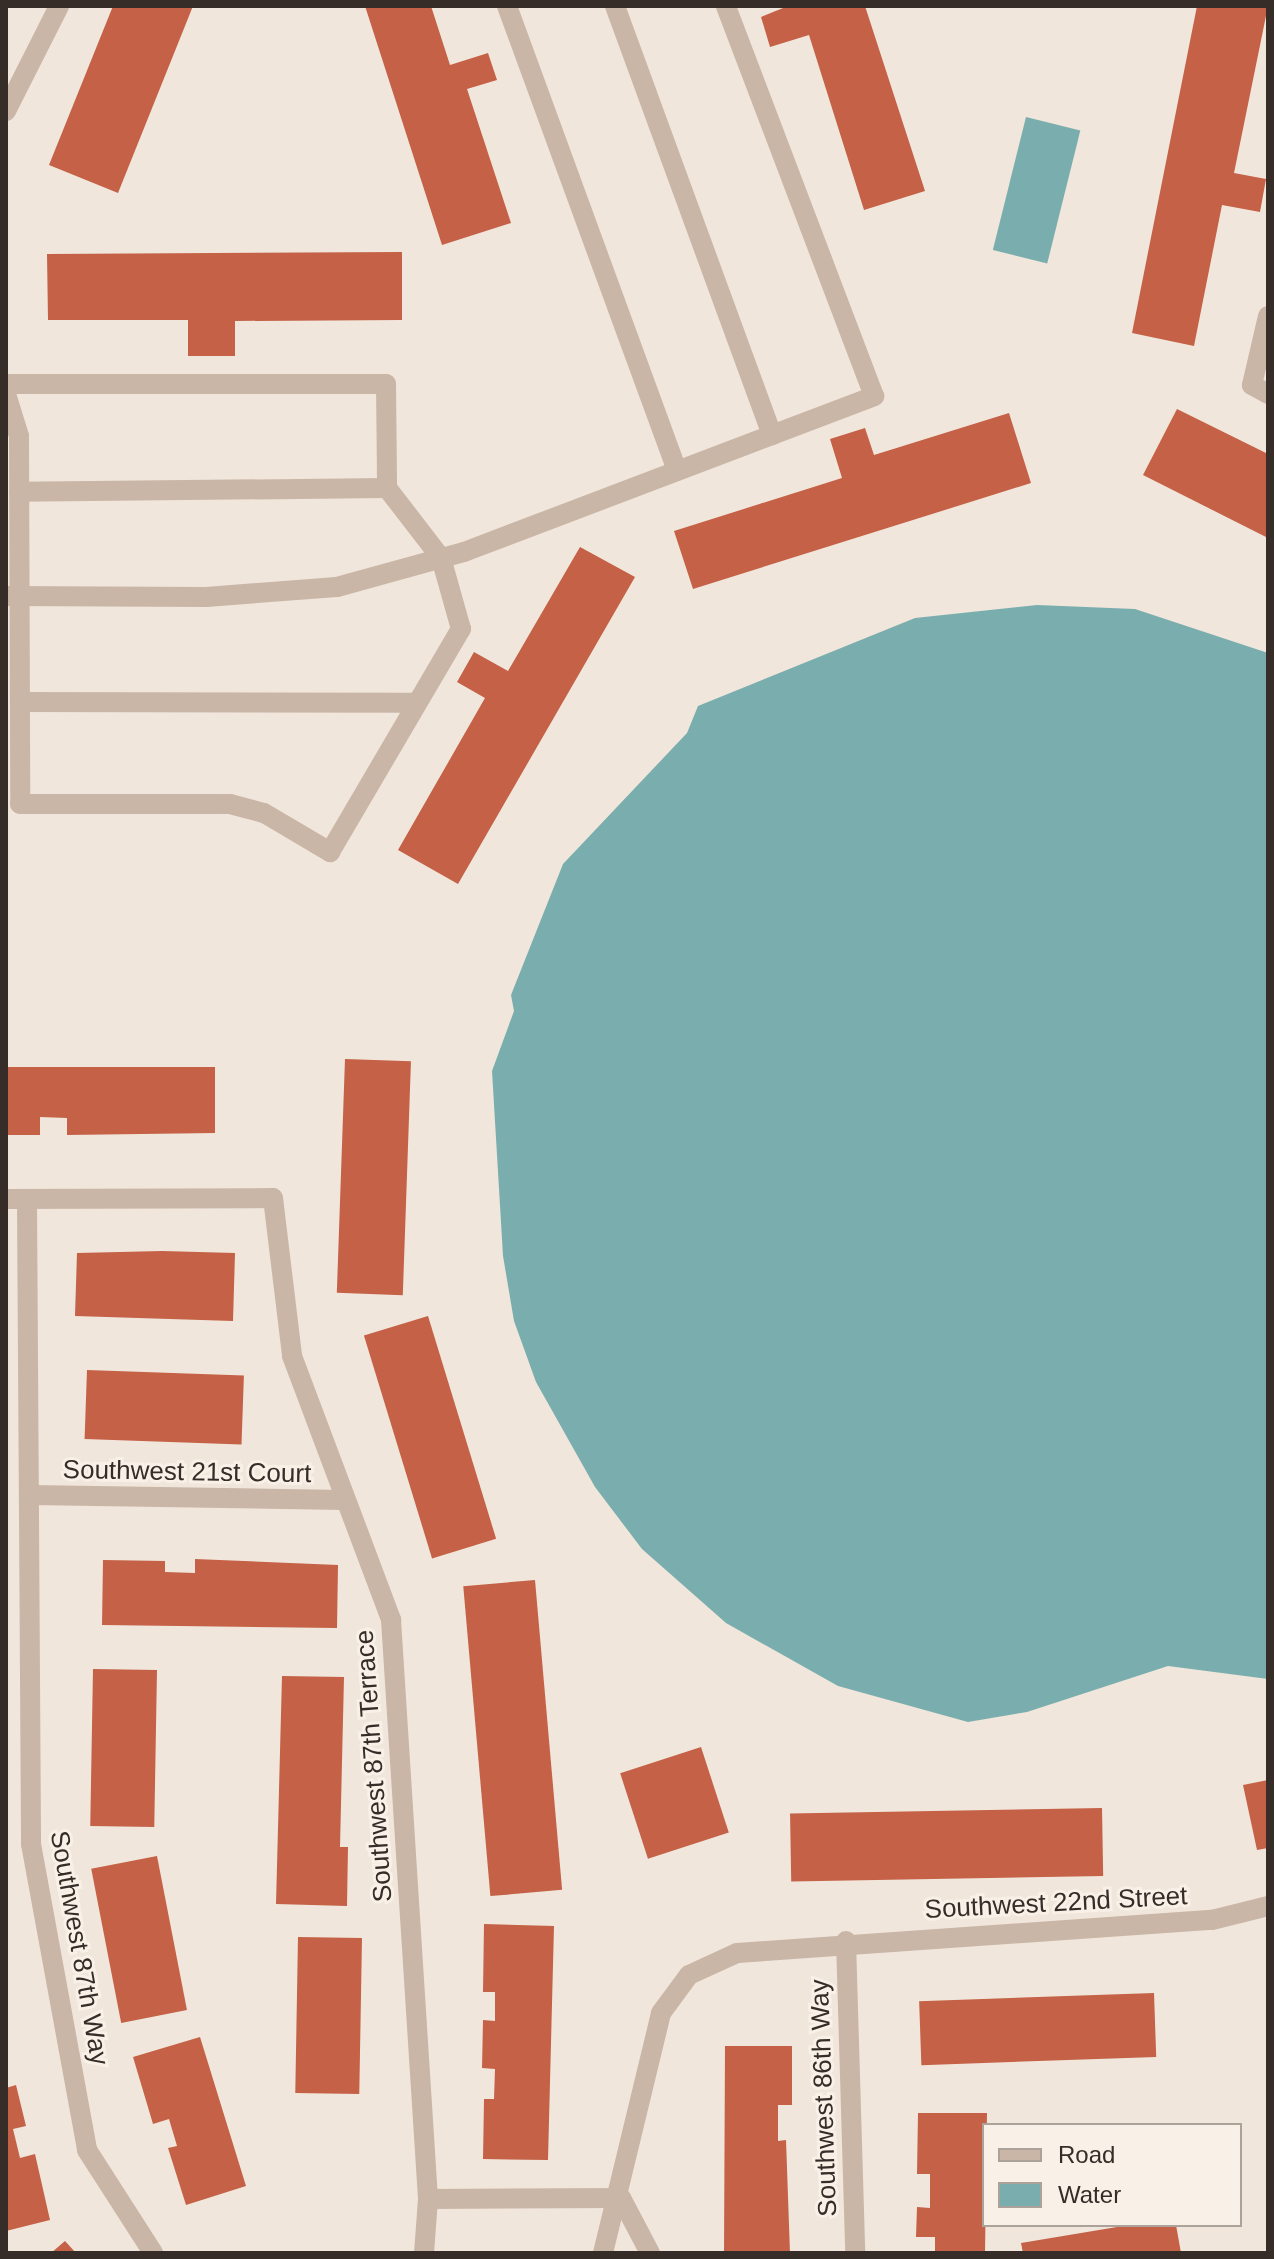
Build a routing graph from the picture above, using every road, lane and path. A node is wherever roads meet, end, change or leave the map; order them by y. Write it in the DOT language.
graph roads {
  1 [pos="59,6"];
  2 [pos="507,6"];
  3 [pos="615,6"];
  4 [pos="726,6"];
  5 [pos="6,111"];
  6 [pos="1268,316"];
  7 [pos="6,384"];
  8 [pos="6,394"];
  9 [pos="1268,394"];
  10 [pos="772,435"];
  11 [pos="677,471"];
  12 [pos="387,488"];
  13 [pos="19,492"];
  14 [pos="441,558"];
  15 [pos="12,596"];
  16 [pos="20,702"];
  17 [pos="417,703"];
  18 [pos="6,1199"];
  19 [pos="27,1200"];
  20 [pos="31,1495"];
  21 [pos="343,1500"];
  22 [pos="1268,1906"];
  23 [pos="846,1941"];
  24 [pos="621,2198"];
  25 [pos="428,2199"];
  26 [pos="153,2253"];
  27 [pos="424,2253"];
  28 [pos="603,2253"];
  29 [pos="650,2253"];
  30 [pos="855,2253"];
  1 -- 5 [label="street"];
  2 -- 11 [label="street"];
  3 -- 10 [label="street"];
  4 -- 10 [label="street"];
  6 -- 9 [label="street"];
  7 -- 12 [label="street"];
  8 -- 13 [label="street"];
  10 -- 11 [label="street"];
  11 -- 14 [label="street"];
  12 -- 13 [label="street"];
  12 -- 14 [label="street"];
  13 -- 15 [label="street"];
  14 -- 15 [label="street"];
  14 -- 17 [label="street"];
  15 -- 16 [label="street"];
  16 -- 17 [label="street"];
  16 -- 17 [label="street"];
  18 -- 19 [label="street"];
  19 -- 20 [label="street, Southwest 87th Way"];
  19 -- 21 [label="street, Southwest 87th Terrace"];
  20 -- 21 [label="street, Southwest 21st Court"];
  20 -- 26 [label="street, Southwest 87th Way"];
  21 -- 25 [label="street, Southwest 87th Terrace"];
  22 -- 23 [label="street, Southwest 22nd Street"];
  23 -- 24 [label="street, Southwest 22nd Street"];
  23 -- 30 [label="street, Southwest 86th Way"];
  24 -- 25 [label="street"];
  24 -- 28 [label="street, Southwest 22nd Street"];
  24 -- 29 [label="street"];
  25 -- 27 [label="street, Southwest 87th Terrace"];
}
